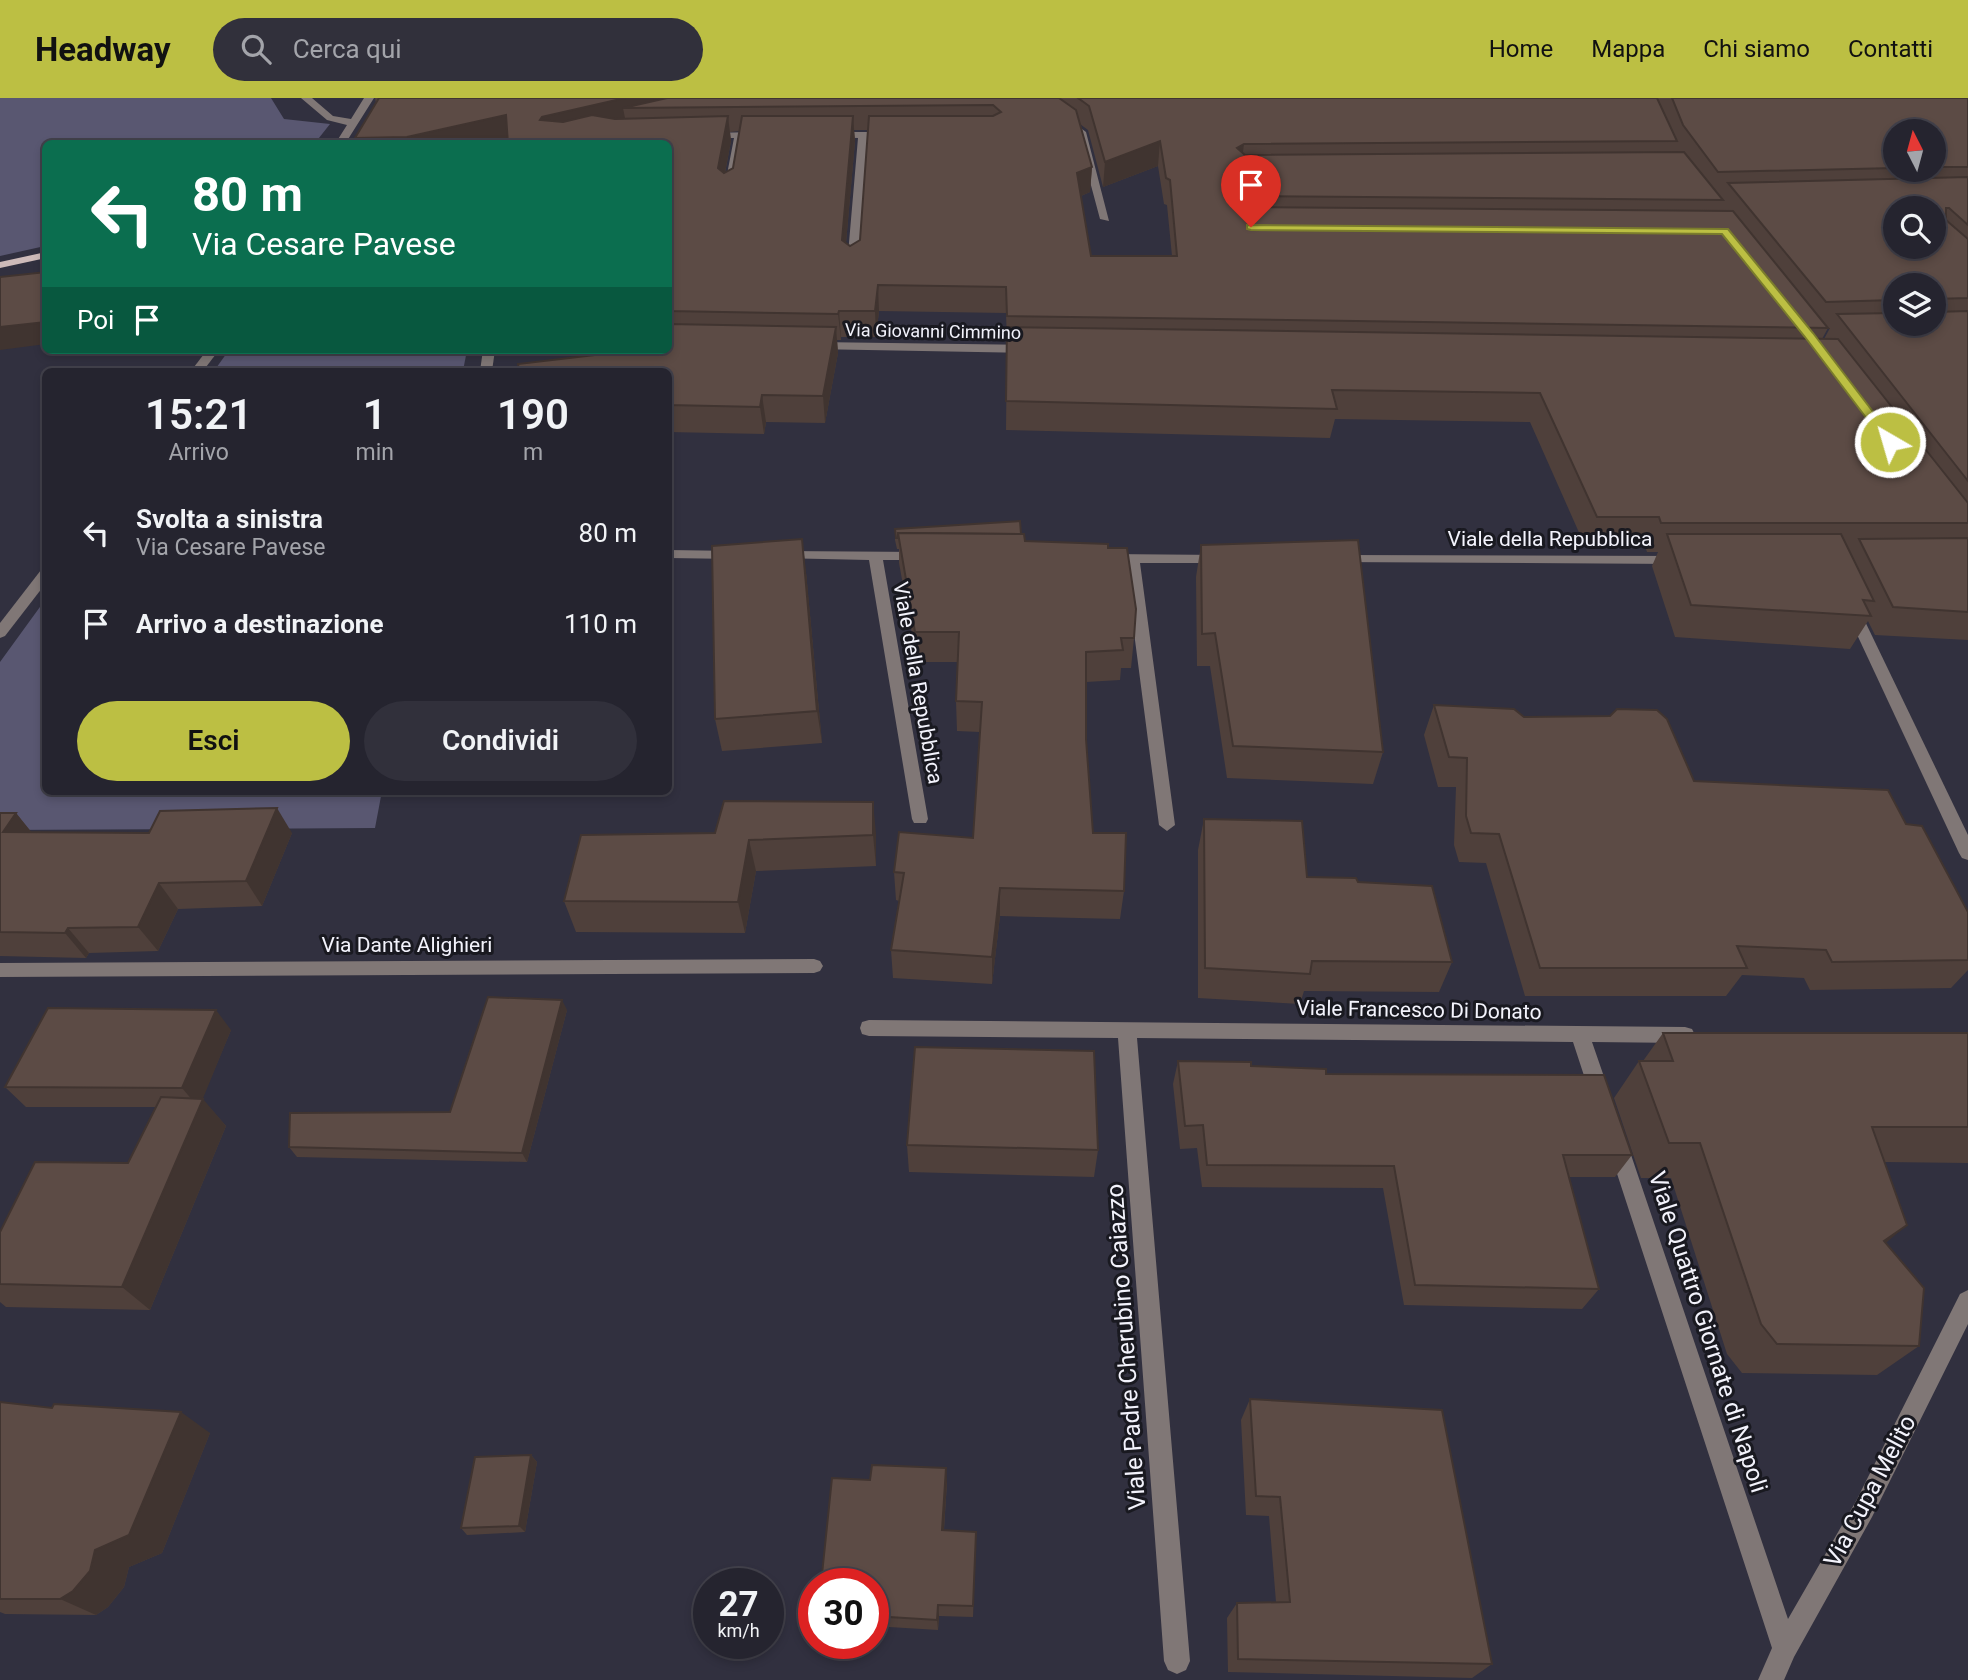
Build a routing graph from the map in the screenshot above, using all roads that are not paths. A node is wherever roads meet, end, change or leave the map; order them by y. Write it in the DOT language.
graph roads {
  1 [pos="306,98"];
  2 [pos="369,98"];
  3 [pos="1035,98"];
  4 [pos="354,123"];
  5 [pos="738,135"];
  6 [pos="780,135"];
  7 [pos="822,135"];
  8 [pos="863,135"];
  9 [pos="902,135"];
  10 [pos="701,136"];
  11 [pos="343,140"];
  12 [pos="729,193"];
  13 [pos="1105,219"];
  14 [pos="42,255"];
  15 [pos="0,265"];
  16 [pos="853,266"];
  17 [pos="808,346"];
  18 [pos="1046,350"];
  19 [pos="210,354"];
  20 [pos="199,368"];
  21 [pos="672,554"];
  22 [pos="876,555"];
  23 [pos="943,556"];
  24 [pos="1092,558"];
  25 [pos="1132,559"];
  26 [pos="1244,559"];
  27 [pos="1328,559"];
  28 [pos="1690,560"];
  29 [pos="42,578"];
  30 [pos="1847,597"];
  31 [pos="0,633"];
  32 [pos="920,819"];
  33 [pos="1167,825"];
  34 [pos="1968,853"];
  35 [pos="814,966"];
  36 [pos="0,970"];
  37 [pos="869,1028"];
  38 [pos="1127,1030"];
  39 [pos="1580,1034"];
  40 [pos="1705,1035"];
  41 [pos="1968,1301"];
  42 [pos="1785,1647"];
  43 [pos="1177,1661"];
  44 [pos="1771,1680"];
  1 -- 4 [label="street"];
  2 -- 4 [label="street"];
  3 -- 13 [label="street"];
  4 -- 11 [label="street"];
  5 -- 6 [label="street"];
  5 -- 10 [label="street"];
  5 -- 12 [label="street"];
  7 -- 8 [label="street"];
  8 -- 9 [label="street"];
  8 -- 16 [label="street"];
  14 -- 15 [label="main road"];
  17 -- 18 [label="street, Via Giovanni Cimmino"];
  19 -- 20 [label="street"];
  21 -- 22 [label="street, Viale della Repubblica"];
  22 -- 23 [label="street, Viale della Repubblica"];
  22 -- 32 [label="street, Viale della Repubblica"];
  24 -- 25 [label="street"];
  25 -- 26 [label="street"];
  25 -- 33 [label="street"];
  27 -- 28 [label="street, Viale della Repubblica"];
  29 -- 31 [label="street"];
  30 -- 34 [label="street"];
  35 -- 36 [label="street, Via Dante Alighieri"];
  37 -- 38 [label="street, Viale Francesco Di Donato"];
  38 -- 39 [label="street, Viale Francesco Di Donato"];
  38 -- 43 [label="street, Viale Padre Cherubino Caiazzo"];
  39 -- 40 [label="street, Viale Francesco Di Donato"];
  39 -- 42 [label="street, Viale Quattro Giornate di Napoli"];
  41 -- 42 [label="street, Via Cupa Melito"];
  42 -- 44 [label="street, Via Cupa Melito"];
}
